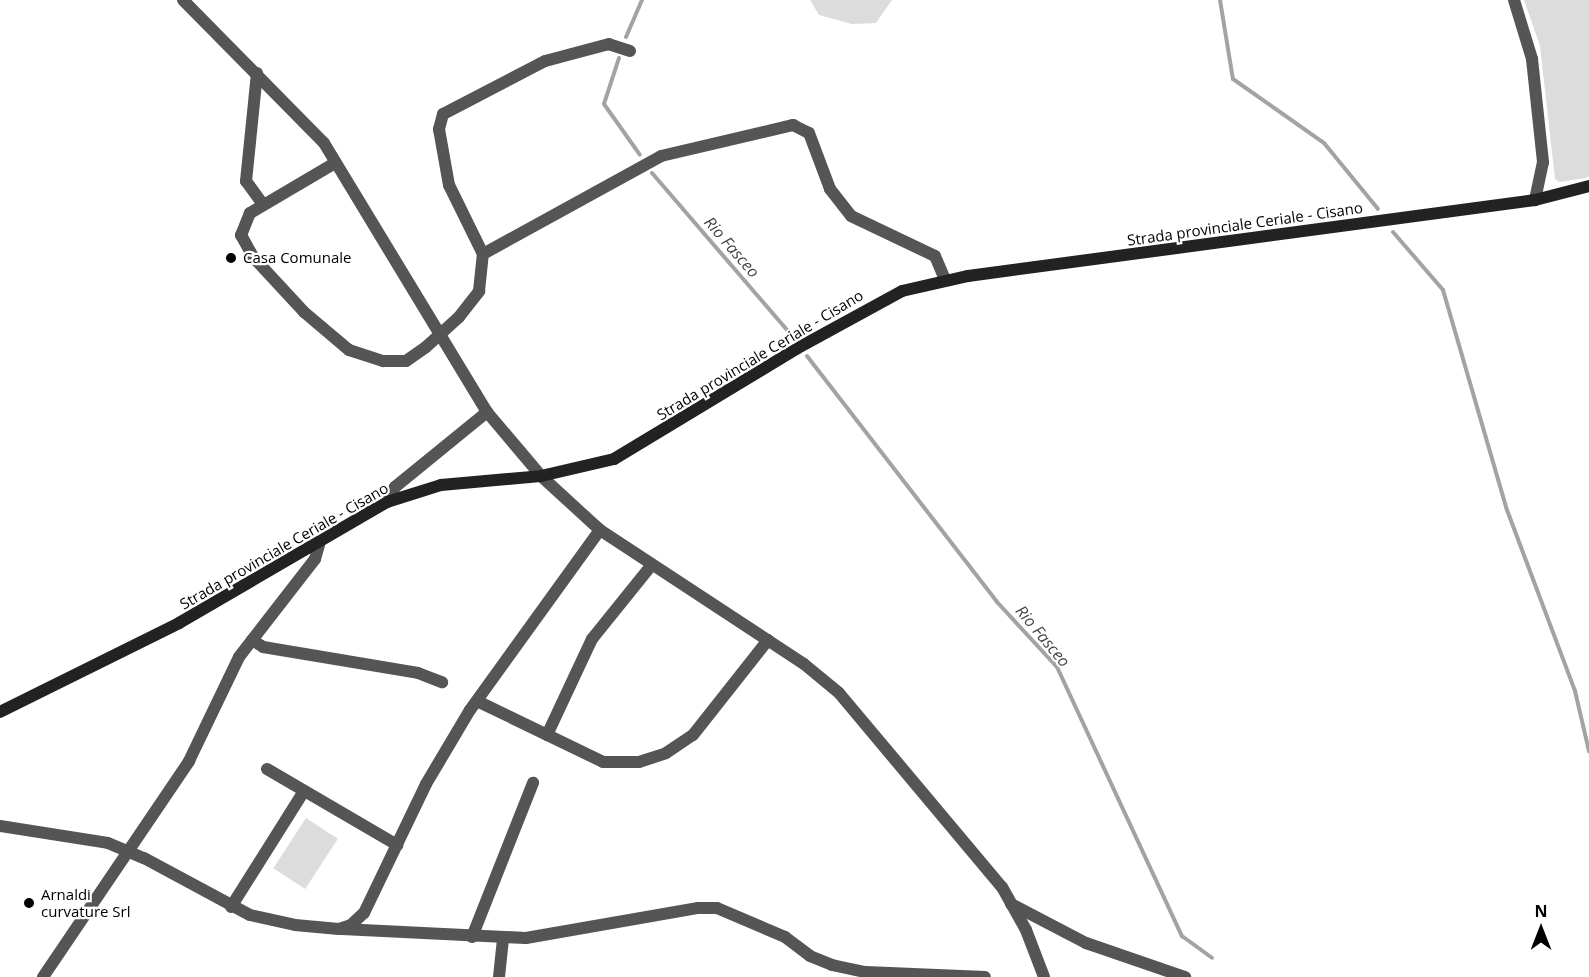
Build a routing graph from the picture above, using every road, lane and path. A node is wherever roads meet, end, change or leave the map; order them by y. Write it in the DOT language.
graph roads {
  1 [pos="183,0"];
  2 [pos="1514,0"];
  3 [pos="630,51"];
  4 [pos="257,73"];
  5 [pos="335,163"];
  6 [pos="1589,186"];
  7 [pos="1535,200"];
  8 [pos="262,204"];
  9 [pos="483,254"];
  10 [pos="945,280"];
  11 [pos="439,335"];
  12 [pos="487,412"];
  13 [pos="541,476"];
  14 [pos="387,502"];
  15 [pos="600,530"];
  16 [pos="319,544"];
  17 [pos="651,566"];
  18 [pos="252,640"];
  19 [pos="768,640"];
  20 [pos="442,682"];
  21 [pos="477,701"];
  22 [pos="0,712"];
  23 [pos="547,735"];
  24 [pos="267,769"];
  25 [pos="533,783"];
  26 [pos="304,791"];
  27 [pos="0,826"];
  28 [pos="397,845"];
  29 [pos="127,851"];
  30 [pos="1011,904"];
  31 [pos="231,907"];
  32 [pos="339,929"];
  33 [pos="472,937"];
  34 [pos="503,938"];
  35 [pos="43,977"];
  36 [pos="499,977"];
  37 [pos="985,977"];
  38 [pos="1044,977"];
  39 [pos="1185,977"];
  1 -- 4 [label="street"];
  2 -- 7 [label="street"];
  3 -- 9 [label="street"];
  4 -- 5 [label="street"];
  4 -- 8 [label="street"];
  5 -- 8 [label="street"];
  5 -- 11 [label="street"];
  6 -- 7 [label="main road, Strada provinciale Ceriale - Cisano"];
  7 -- 10 [label="main road, Strada provinciale Ceriale - Cisano"];
  8 -- 11 [label="street"];
  9 -- 10 [label="street"];
  9 -- 11 [label="street"];
  10 -- 13 [label="main road, Strada provinciale Ceriale - Cisano"];
  11 -- 12 [label="street"];
  12 -- 13 [label="street"];
  12 -- 14 [label="street"];
  13 -- 14 [label="main road, Strada provinciale Ceriale - Cisano"];
  13 -- 15 [label="street"];
  14 -- 16 [label="main road, Strada provinciale Ceriale - Cisano"];
  15 -- 17 [label="street"];
  15 -- 21 [label="street"];
  16 -- 18 [label="street"];
  16 -- 22 [label="main road, Strada provinciale Ceriale - Cisano"];
  17 -- 19 [label="street"];
  17 -- 23 [label="street"];
  18 -- 20 [label="street"];
  18 -- 29 [label="street"];
  19 -- 23 [label="street"];
  19 -- 30 [label="street"];
  21 -- 23 [label="street"];
  21 -- 28 [label="street"];
  24 -- 26 [label="street"];
  25 -- 33 [label="street"];
  26 -- 28 [label="street"];
  26 -- 31 [label="street"];
  27 -- 29 [label="street"];
  28 -- 32 [label="street"];
  29 -- 31 [label="street"];
  29 -- 35 [label="street"];
  30 -- 38 [label="street"];
  30 -- 39 [label="street"];
  31 -- 32 [label="street"];
  32 -- 33 [label="street"];
  33 -- 34 [label="street"];
  34 -- 36 [label="street"];
  34 -- 37 [label="street"];
}
